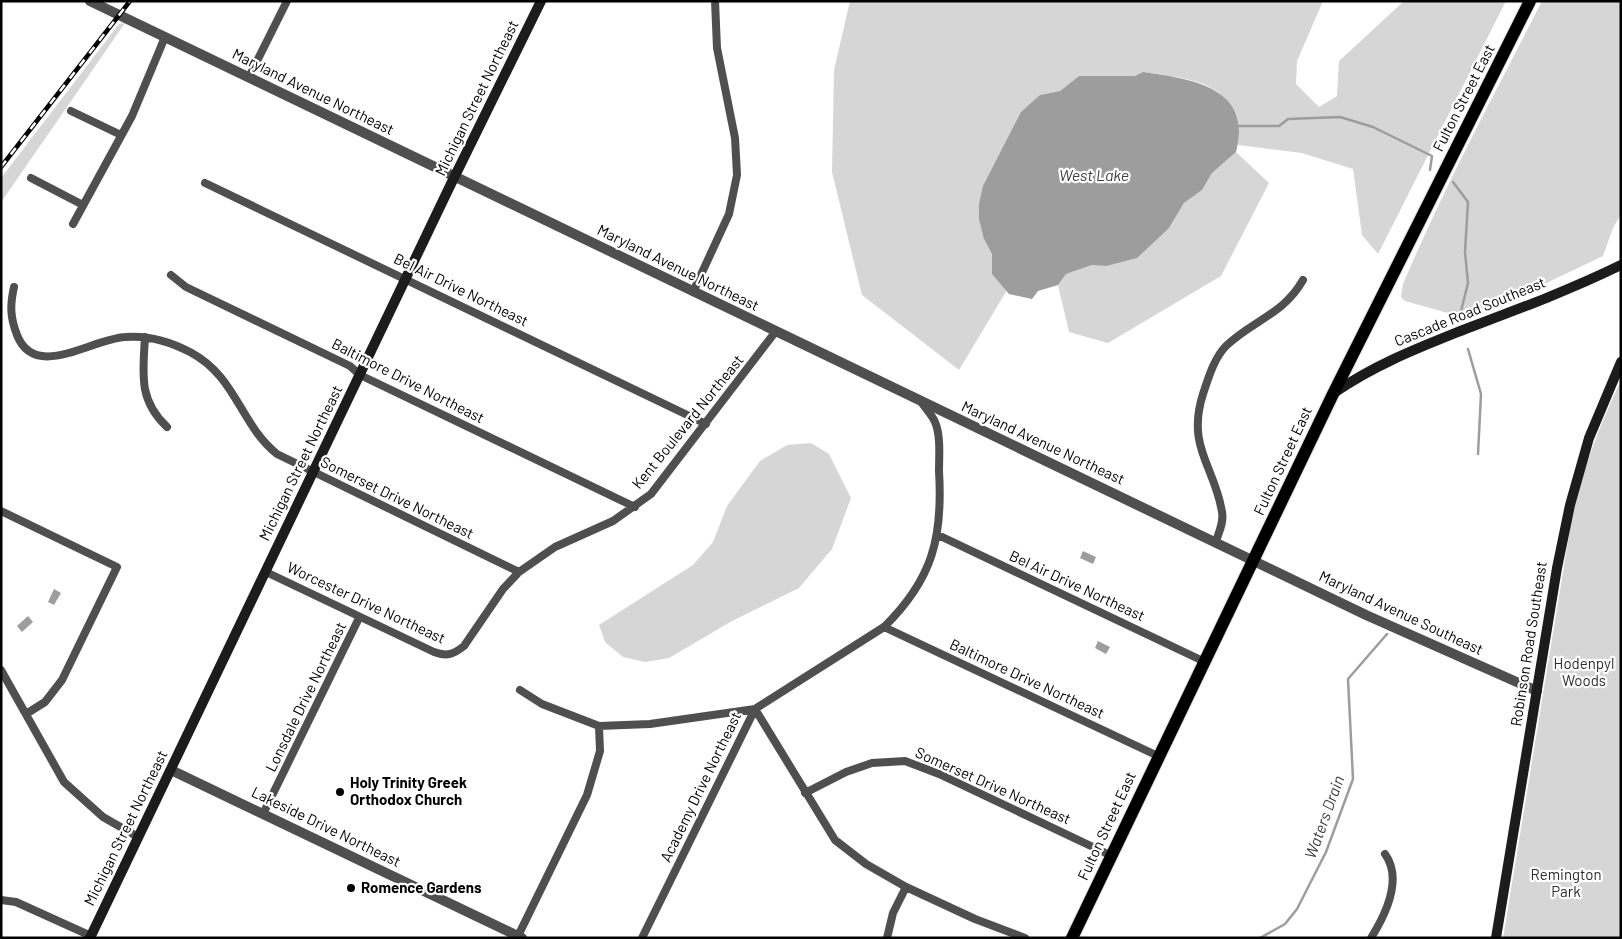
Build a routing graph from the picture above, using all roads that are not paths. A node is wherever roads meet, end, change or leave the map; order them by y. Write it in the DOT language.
graph roads {
  1 [pos="90,1"];
  2 [pos="287,1"];
  3 [pos="542,1"];
  4 [pos="715,1"];
  5 [pos="1530,1"];
  6 [pos="165,37"];
  7 [pos="249,77"];
  8 [pos="71,111"];
  9 [pos="121,135"];
  10 [pos="455,177"];
  11 [pos="31,178"];
  12 [pos="205,183"];
  13 [pos="83,205"];
  14 [pos="73,224"];
  15 [pos="1621,265"];
  16 [pos="171,275"];
  17 [pos="406,279"];
  18 [pos="1303,280"];
  19 [pos="14,287"];
  20 [pos="693,292"];
  21 [pos="776,331"];
  22 [pos="145,337"];
  23 [pos="1621,362"];
  24 [pos="360,375"];
  25 [pos="1333,394"];
  26 [pos="922,403"];
  27 [pos="706,424"];
  28 [pos="167,427"];
  29 [pos="313,472"];
  30 [pos="635,507"];
  31 [pos="1,511"];
  32 [pos="938,535"];
  33 [pos="1216,541"];
  34 [pos="1254,559"];
  35 [pos="266,572"];
  36 [pos="519,572"];
  37 [pos="359,618"];
  38 [pos="884,627"];
  39 [pos="456,652"];
  40 [pos="1203,661"];
  41 [pos="1,670"];
  42 [pos="520,690"];
  43 [pos="1537,691"];
  44 [pos="755,709"];
  45 [pos="26,714"];
  46 [pos="599,726"];
  47 [pos="1158,756"];
  48 [pos="171,770"];
  49 [pos="805,793"];
  50 [pos="264,814"];
  51 [pos="138,837"];
  52 [pos="1384,854"];
  53 [pos="1112,856"];
  54 [pos="906,887"];
  55 [pos="1,900"];
  56 [pos="90,937"];
  57 [pos="520,937"];
  58 [pos="642,938"];
  59 [pos="886,938"];
  60 [pos="1025,938"];
  61 [pos="1072,938"];
  62 [pos="1371,938"];
  63 [pos="1496,938"];
  1 -- 6 [label="street, Maryland Avenue Northeast"];
  2 -- 7 [label="street"];
  3 -- 10 [label="main road, Michigan Street Northeast"];
  4 -- 20 [label="street"];
  5 -- 25 [label="main road, Fulton Street East"];
  6 -- 7 [label="street, Maryland Avenue Northeast"];
  6 -- 9 [label="street"];
  7 -- 10 [label="street, Maryland Avenue Northeast"];
  8 -- 9 [label="street"];
  9 -- 13 [label="street"];
  10 -- 17 [label="main road, Michigan Street Northeast"];
  10 -- 20 [label="street, Maryland Avenue Northeast"];
  11 -- 13 [label="street"];
  12 -- 17 [label="street, Bel Air Drive Northeast"];
  13 -- 14 [label="street"];
  15 -- 25 [label="main road, Cascade Road Southeast"];
  16 -- 24 [label="street, Baltimore Drive Northeast"];
  17 -- 24 [label="main road, Michigan Street Northeast"];
  17 -- 27 [label="street, Bel Air Drive Northeast"];
  18 -- 33 [label="street"];
  19 -- 22 [label="street, Somerset Drive Northeast"];
  20 -- 21 [label="street, Maryland Avenue Northeast"];
  21 -- 26 [label="street, Maryland Avenue Northeast"];
  21 -- 27 [label="street, Kent Boulevard Northeast"];
  22 -- 28 [label="street"];
  22 -- 29 [label="street, Somerset Drive Northeast"];
  23 -- 43 [label="main road, Robinson Road Southeast"];
  24 -- 29 [label="main road, Michigan Street Northeast"];
  24 -- 30 [label="street, Baltimore Drive Northeast"];
  25 -- 34 [label="main road, Fulton Street East"];
  26 -- 32 [label="street, Academy Drive Northeast"];
  26 -- 33 [label="street, Maryland Avenue Northeast"];
  27 -- 30 [label="street, Kent Boulevard Northeast"];
  29 -- 35 [label="main road, Michigan Street Northeast"];
  29 -- 36 [label="street, Somerset Drive Northeast"];
  30 -- 36 [label="street, Kent Boulevard Northeast"];
  31 -- 45 [label="street"];
  32 -- 38 [label="street, Academy Drive Northeast"];
  32 -- 40 [label="street, Bel Air Drive Northeast"];
  33 -- 34 [label="street, Maryland Avenue Northeast"];
  34 -- 40 [label="main road, Fulton Street East"];
  34 -- 43 [label="street, Maryland Avenue Southeast"];
  35 -- 37 [label="street, Worcester Drive Northeast"];
  35 -- 48 [label="main road, Michigan Street Northeast"];
  36 -- 39 [label="street, Kent Boulevard Northeast"];
  37 -- 39 [label="street, Worcester Drive Northeast"];
  37 -- 50 [label="street, Lonsdale Drive Northeast"];
  38 -- 44 [label="street, Academy Drive Northeast"];
  38 -- 47 [label="street, Baltimore Drive Northeast"];
  40 -- 47 [label="main road, Fulton Street East"];
  41 -- 45 [label="street"];
  42 -- 46 [label="street"];
  43 -- 63 [label="main road, Robinson Road Southeast"];
  44 -- 46 [label="street"];
  44 -- 49 [label="street"];
  44 -- 58 [label="street, Academy Drive Northeast"];
  45 -- 51 [label="street"];
  46 -- 57 [label="street"];
  47 -- 53 [label="main road, Fulton Street East"];
  48 -- 50 [label="street, Lakeside Drive Northeast"];
  48 -- 51 [label="main road, Michigan Street Northeast"];
  49 -- 53 [label="street, Somerset Drive Northeast"];
  49 -- 54 [label="street"];
  50 -- 57 [label="street, Lakeside Drive Northeast"];
  51 -- 56 [label="main road, Michigan Street Northeast"];
  52 -- 62 [label="street"];
  53 -- 61 [label="main road, Fulton Street East"];
  54 -- 59 [label="street"];
  54 -- 60 [label="street"];
  55 -- 56 [label="street"];
}
